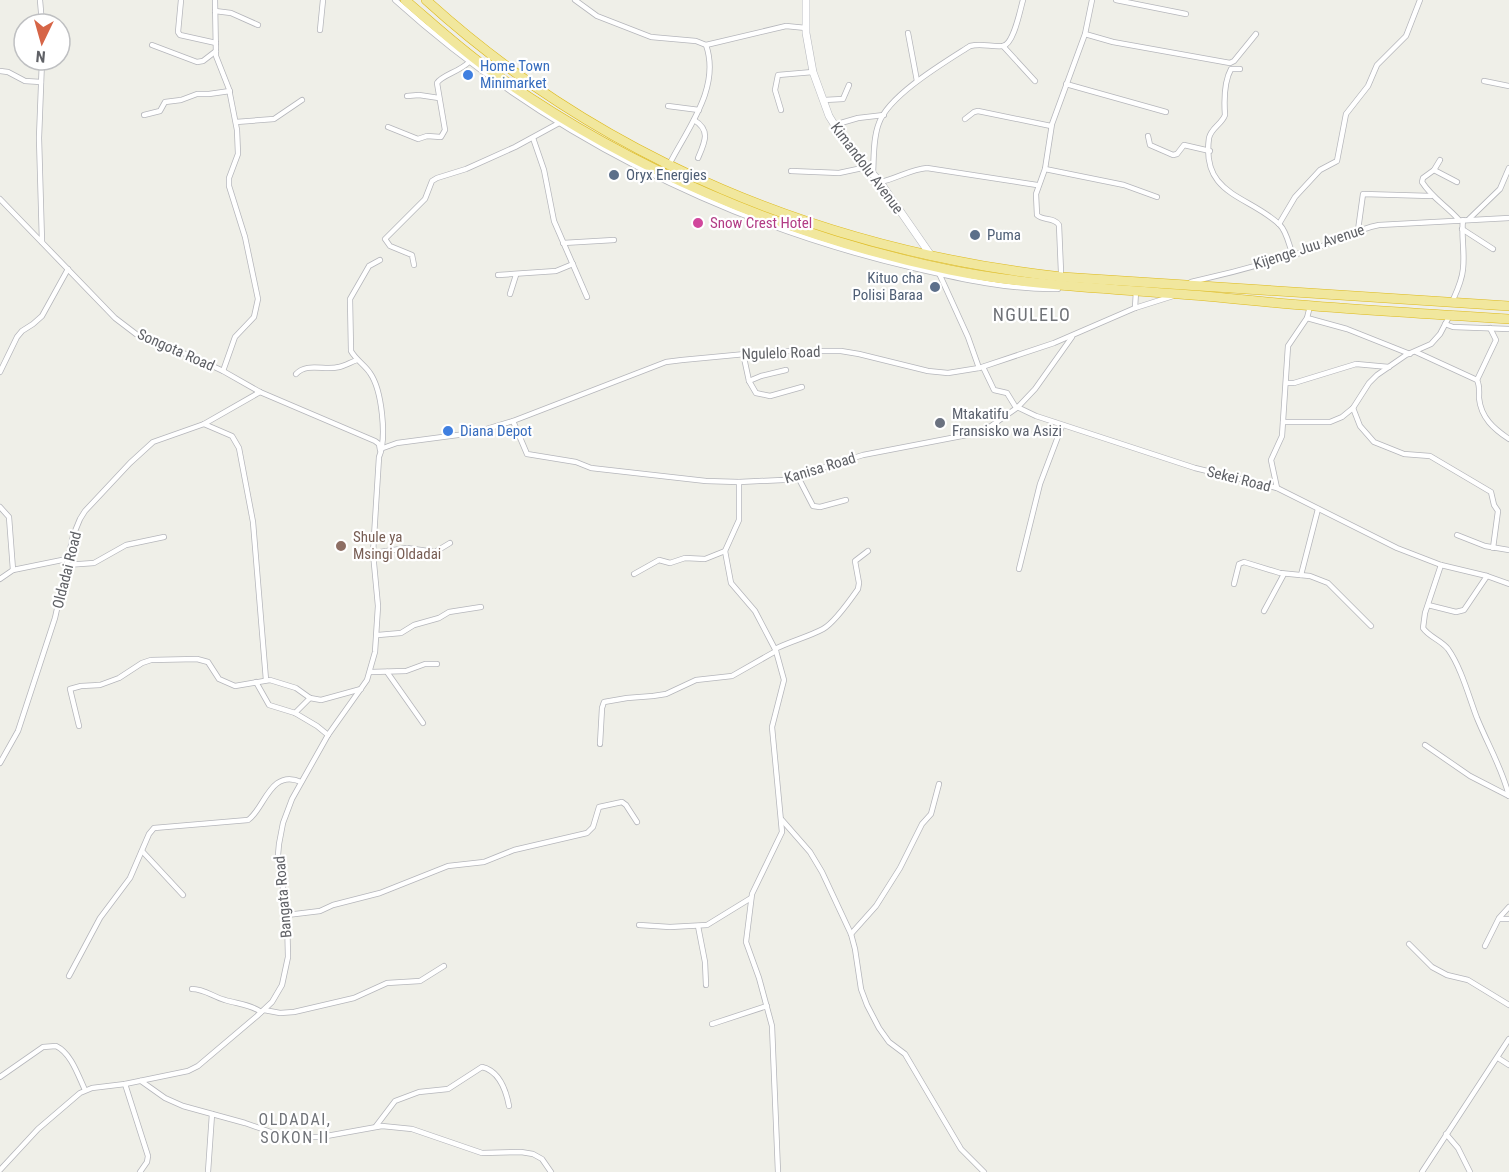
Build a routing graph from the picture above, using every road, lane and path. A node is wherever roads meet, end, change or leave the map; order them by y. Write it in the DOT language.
graph roads {
  1 [pos="181,0"];
  2 [pos="215,0"];
  3 [pos="323,0"];
  4 [pos="395,0"];
  5 [pos="405,0"];
  6 [pos="426,0"];
  7 [pos="574,0"];
  8 [pos="806,0"];
  9 [pos="1023,0"];
  10 [pos="1092,0"];
  11 [pos="1116,0"];
  12 [pos="1420,0"];
  13 [pos="438,5"];
  14 [pos="215,11"];
  15 [pos="1186,14"];
  16 [pos="258,25"];
  17 [pos="806,28"];
  18 [pos="320,30"];
  19 [pos="908,33"];
  20 [pos="1084,34"];
  21 [pos="1256,34"];
  22 [pos="216,43"];
  23 [pos="152,45"];
  24 [pos="706,45"];
  25 [pos="1003,46"];
  26 [pos="216,51"];
  27 [pos="469,62"];
  28 [pos="1240,69"];
  29 [pos="0,71"];
  30 [pos="41,72"];
  31 [pos="813,72"];
  32 [pos="917,81"];
  33 [pos="1035,81"];
  34 [pos="1484,81"];
  35 [pos="41,82"];
  36 [pos="1066,84"];
  37 [pos="849,85"];
  38 [pos="1509,86"];
  39 [pos="230,91"];
  40 [pos="407,96"];
  41 [pos="439,99"];
  42 [pos="302,100"];
  43 [pos="824,100"];
  44 [pos="668,106"];
  45 [pos="699,110"];
  46 [pos="781,110"];
  47 [pos="1166,112"];
  48 [pos="884,115"];
  49 [pos="144,116"];
  50 [pos="966,119"];
  51 [pos="694,120"];
  52 [pos="236,122"];
  53 [pos="559,123"];
  54 [pos="834,125"];
  55 [pos="1051,126"];
  56 [pos="388,127"];
  57 [pos="1148,136"];
  58 [pos="533,138"];
  59 [pos="1210,151"];
  60 [pos="698,158"];
  61 [pos="1440,160"];
  62 [pos="669,165"];
  63 [pos="867,167"];
  64 [pos="1509,168"];
  65 [pos="1045,169"];
  66 [pos="1434,170"];
  67 [pos="790,171"];
  68 [pos="873,173"];
  69 [pos="880,182"];
  70 [pos="1457,182"];
  71 [pos="1037,185"];
  72 [pos="1431,196"];
  73 [pos="1156,197"];
  74 [pos="0,199"];
  75 [pos="1509,218"];
  76 [pos="1464,220"];
  77 [pos="1279,224"];
  78 [pos="1462,229"];
  79 [pos="1358,230"];
  80 [pos="614,240"];
  81 [pos="42,242"];
  82 [pos="563,243"];
  83 [pos="1493,249"];
  84 [pos="1293,255"];
  85 [pos="380,260"];
  86 [pos="573,264"];
  87 [pos="414,265"];
  88 [pos="936,266"];
  89 [pos="68,269"];
  90 [pos="1061,272"];
  91 [pos="498,275"];
  92 [pos="516,275"];
  93 [pos="1184,284"];
  94 [pos="1136,291"];
  95 [pos="1281,291"];
  96 [pos="1316,293"];
  97 [pos="510,294"];
  98 [pos="1179,294"];
  99 [pos="587,297"];
  100 [pos="1452,302"];
  101 [pos="1279,303"];
  102 [pos="1312,306"];
  103 [pos="1509,306"];
  104 [pos="1135,308"];
  105 [pos="1307,318"];
  106 [pos="1509,319"];
  107 [pos="1448,320"];
  108 [pos="1490,328"];
  109 [pos="1509,329"];
  110 [pos="1072,337"];
  111 [pos="743,353"];
  112 [pos="1413,353"];
  113 [pos="357,360"];
  114 [pos="981,367"];
  115 [pos="1389,367"];
  116 [pos="786,370"];
  117 [pos="223,371"];
  118 [pos="0,372"];
  119 [pos="296,374"];
  120 [pos="1477,380"];
  121 [pos="749,381"];
  122 [pos="1286,383"];
  123 [pos="802,387"];
  124 [pos="260,392"];
  125 [pos="1018,407"];
  126 [pos="1353,408"];
  127 [pos="513,422"];
  128 [pos="1283,422"];
  129 [pos="204,424"];
  130 [pos="1062,426"];
  131 [pos="1509,439"];
  132 [pos="382,451"];
  133 [pos="798,477"];
  134 [pos="739,482"];
  135 [pos="1277,488"];
  136 [pos="846,500"];
  137 [pos="0,507"];
  138 [pos="1318,509"];
  139 [pos="1457,535"];
  140 [pos="164,537"];
  141 [pos="450,543"];
  142 [pos="1493,548"];
  143 [pos="1509,550"];
  144 [pos="725,551"];
  145 [pos="868,551"];
  146 [pos="373,553"];
  147 [pos="67,562"];
  148 [pos="1441,565"];
  149 [pos="1019,568"];
  150 [pos="13,570"];
  151 [pos="634,574"];
  152 [pos="1284,574"];
  153 [pos="1301,575"];
  154 [pos="1486,576"];
  155 [pos="0,579"];
  156 [pos="1234,584"];
  157 [pos="1509,584"];
  158 [pos="1428,604"];
  159 [pos="481,607"];
  160 [pos="1264,610"];
  161 [pos="1371,626"];
  162 [pos="378,635"];
  163 [pos="775,650"];
  164 [pos="437,664"];
  165 [pos="370,672"];
  166 [pos="387,672"];
  167 [pos="266,680"];
  168 [pos="256,682"];
  169 [pos="362,689"];
  170 [pos="310,698"];
  171 [pos="296,713"];
  172 [pos="423,723"];
  173 [pos="79,726"];
  174 [pos="328,735"];
  175 [pos="600,744"];
  176 [pos="1425,745"];
  177 [pos="0,763"];
  178 [pos="301,782"];
  179 [pos="939,784"];
  180 [pos="1509,796"];
  181 [pos="782,820"];
  182 [pos="637,822"];
  183 [pos="142,851"];
  184 [pos="183,895"];
  185 [pos="751,898"];
  186 [pos="1509,907"];
  187 [pos="287,915"];
  188 [pos="1499,919"];
  189 [pos="1509,920"];
  190 [pos="639,925"];
  191 [pos="698,926"];
  192 [pos="851,934"];
  193 [pos="1409,944"];
  194 [pos="1485,946"];
  195 [pos="444,966"];
  196 [pos="69,976"];
  197 [pos="706,985"];
  198 [pos="192,989"];
  199 [pos="1509,1005"];
  200 [pos="767,1006"];
  201 [pos="263,1011"];
  202 [pos="712,1024"];
  203 [pos="1508,1042"];
  204 [pos="1498,1058"];
  205 [pos="1509,1065"];
  206 [pos="0,1077"];
  207 [pos="141,1081"];
  208 [pos="125,1084"];
  209 [pos="85,1090"];
  210 [pos="509,1106"];
  211 [pos="212,1114"];
  212 [pos="376,1126"];
  213 [pos="1446,1134"];
  214 [pos="0,1170"];
  215 [pos="140,1172"];
  216 [pos="208,1172"];
  217 [pos="551,1172"];
  218 [pos="778,1172"];
  219 [pos="984,1172"];
  220 [pos="1422,1172"];
  221 [pos="1470,1172"];
  1 -- 22 [label="street"];
  2 -- 14 [label="street"];
  3 -- 18 [label="street"];
  4 -- 27 [label="street"];
  5 -- 88 [label="highway"];
  6 -- 13 [label="highway"];
  7 -- 24 [label="street"];
  8 -- 17 [label="street, Kimandolu Avenue"];
  9 -- 25 [label="street"];
  10 -- 20 [label="street"];
  11 -- 15 [label="street"];
  12 -- 77 [label="street"];
  13 -- 62 [label="highway"];
  14 -- 16 [label="street"];
  14 -- 22 [label="street"];
  17 -- 24 [label="street"];
  17 -- 31 [label="street, Kimandolu Avenue"];
  19 -- 32 [label="street"];
  20 -- 21 [label="street"];
  20 -- 36 [label="street"];
  22 -- 26 [label="street"];
  23 -- 26 [label="street"];
  24 -- 45 [label="street"];
  25 -- 32 [label="street"];
  25 -- 33 [label="street"];
  26 -- 39 [label="street"];
  27 -- 41 [label="street"];
  27 -- 53 [label="street"];
  28 -- 59 [label="street"];
  29 -- 35 [label="street"];
  30 -- 35 [label="street"];
  31 -- 43 [label="street, Kimandolu Avenue"];
  31 -- 46 [label="street"];
  32 -- 48 [label="street"];
  34 -- 38 [label="street"];
  35 -- 81 [label="street"];
  36 -- 47 [label="street"];
  36 -- 55 [label="street"];
  37 -- 43 [label="street"];
  39 -- 49 [label="street"];
  39 -- 52 [label="street"];
  40 -- 41 [label="street"];
  41 -- 56 [label="street"];
  42 -- 52 [label="street"];
  43 -- 54 [label="street, Kimandolu Avenue"];
  44 -- 45 [label="street"];
  45 -- 51 [label="street"];
  48 -- 54 [label="street"];
  48 -- 68 [label="street"];
  50 -- 55 [label="street"];
  51 -- 60 [label="street"];
  51 -- 62 [label="street"];
  52 -- 117 [label="street"];
  53 -- 58 [label="street"];
  53 -- 88 [label="street"];
  54 -- 63 [label="street, Kimandolu Avenue"];
  55 -- 65 [label="street"];
  57 -- 59 [label="street"];
  58 -- 82 [label="street"];
  58 -- 87 [label="street"];
  59 -- 77 [label="street"];
  61 -- 66 [label="street"];
  62 -- 88 [label="highway"];
  63 -- 67 [label="street"];
  63 -- 68 [label="street, Kimandolu Avenue"];
  64 -- 76 [label="street"];
  65 -- 71 [label="street"];
  65 -- 73 [label="street"];
  66 -- 70 [label="street"];
  66 -- 72 [label="street"];
  68 -- 69 [label="street, Kimandolu Avenue"];
  69 -- 71 [label="street"];
  69 -- 88 [label="street, Kimandolu Avenue"];
  71 -- 90 [label="street"];
  72 -- 76 [label="street"];
  72 -- 79 [label="street"];
  74 -- 81 [label="street, Songota Road"];
  75 -- 76 [label="street, Kijenge Juu Avenue"];
  76 -- 78 [label="street"];
  76 -- 79 [label="street, Kijenge Juu Avenue"];
  77 -- 84 [label="street"];
  78 -- 83 [label="street"];
  78 -- 100 [label="street"];
  79 -- 84 [label="street, Kijenge Juu Avenue"];
  80 -- 82 [label="street"];
  81 -- 89 [label="street, Songota Road"];
  82 -- 86 [label="street"];
  84 -- 93 [label="street, Kijenge Juu Avenue"];
  85 -- 113 [label="street"];
  86 -- 92 [label="street"];
  86 -- 99 [label="street"];
  88 -- 93 [label="highway"];
  88 -- 94 [label="highway"];
  88 -- 114 [label="street"];
  89 -- 117 [label="street, Songota Road"];
  89 -- 118 [label="street"];
  91 -- 92 [label="street"];
  92 -- 97 [label="street"];
  93 -- 95 [label="highway"];
  94 -- 98 [label="highway"];
  94 -- 104 [label="street"];
  95 -- 96 [label="highway"];
  95 -- 101 [label="highway"];
  96 -- 100 [label="highway"];
  96 -- 102 [label="highway"];
  98 -- 101 [label="highway"];
  98 -- 104 [label="street, Ngulelo Road"];
  100 -- 103 [label="highway"];
  101 -- 102 [label="highway"];
  102 -- 105 [label="street"];
  102 -- 107 [label="highway"];
  104 -- 110 [label="street, Ngulelo Road"];
  105 -- 112 [label="street"];
  105 -- 122 [label="street"];
  106 -- 107 [label="highway"];
  107 -- 108 [label="street"];
  107 -- 112 [label="street"];
  108 -- 109 [label="street"];
  108 -- 120 [label="street"];
  110 -- 114 [label="street, Ngulelo Road"];
  110 -- 125 [label="street, Kanisa Road"];
  111 -- 114 [label="street, Ngulelo Road"];
  111 -- 121 [label="street"];
  111 -- 127 [label="street, Ngulelo Road"];
  112 -- 115 [label="street"];
  112 -- 120 [label="street"];
  113 -- 119 [label="street"];
  113 -- 132 [label="street, Bangata Road"];
  114 -- 125 [label="street, Sekei Road"];
  115 -- 122 [label="street"];
  115 -- 126 [label="street"];
  116 -- 121 [label="street"];
  117 -- 124 [label="street, Songota Road"];
  120 -- 131 [label="street"];
  121 -- 123 [label="street"];
  122 -- 128 [label="street"];
  124 -- 129 [label="street, Oldadai Road"];
  124 -- 132 [label="street, Songota Road"];
  125 -- 130 [label="street, Sekei Road"];
  125 -- 133 [label="street, Kanisa Road"];
  126 -- 128 [label="street"];
  126 -- 142 [label="street"];
  127 -- 132 [label="street, Ngulelo Road"];
  127 -- 134 [label="street, Kanisa Road"];
  128 -- 135 [label="street"];
  129 -- 147 [label="street, Oldadai Road"];
  129 -- 167 [label="street"];
  130 -- 135 [label="street, Sekei Road"];
  130 -- 149 [label="street"];
  132 -- 146 [label="street, Bangata Road"];
  133 -- 134 [label="street, Kanisa Road"];
  133 -- 136 [label="street"];
  134 -- 144 [label="street"];
  135 -- 138 [label="street, Sekei Road"];
  137 -- 150 [label="street"];
  138 -- 148 [label="street, Sekei Road"];
  138 -- 153 [label="street"];
  139 -- 142 [label="street"];
  140 -- 147 [label="street"];
  141 -- 146 [label="street"];
  142 -- 143 [label="street"];
  144 -- 151 [label="street"];
  144 -- 163 [label="street"];
  145 -- 163 [label="street"];
  146 -- 162 [label="street, Bangata Road"];
  147 -- 150 [label="street"];
  147 -- 177 [label="street, Oldadai Road"];
  148 -- 154 [label="street, Sekei Road"];
  148 -- 158 [label="street"];
  150 -- 155 [label="street"];
  152 -- 153 [label="street"];
  152 -- 156 [label="street"];
  152 -- 160 [label="street"];
  153 -- 161 [label="street"];
  154 -- 157 [label="street, Sekei Road"];
  154 -- 158 [label="street"];
  158 -- 180 [label="street"];
  159 -- 162 [label="street"];
  162 -- 165 [label="street, Bangata Road"];
  163 -- 175 [label="street"];
  163 -- 181 [label="street"];
  164 -- 166 [label="street"];
  165 -- 166 [label="street"];
  165 -- 169 [label="street, Bangata Road"];
  166 -- 172 [label="street"];
  167 -- 168 [label="street"];
  167 -- 170 [label="street"];
  168 -- 171 [label="street"];
  168 -- 173 [label="street"];
  169 -- 170 [label="street"];
  169 -- 174 [label="street, Bangata Road"];
  170 -- 171 [label="street"];
  171 -- 174 [label="street"];
  174 -- 178 [label="street, Bangata Road"];
  176 -- 180 [label="street"];
  178 -- 183 [label="street"];
  178 -- 187 [label="street, Bangata Road"];
  179 -- 192 [label="street"];
  181 -- 185 [label="street"];
  181 -- 192 [label="street"];
  182 -- 187 [label="street"];
  183 -- 184 [label="street"];
  183 -- 196 [label="street"];
  185 -- 191 [label="street"];
  185 -- 200 [label="street"];
  186 -- 188 [label="street"];
  187 -- 201 [label="street, Bangata Road"];
  188 -- 189 [label="street"];
  188 -- 194 [label="street"];
  190 -- 191 [label="street"];
  191 -- 197 [label="street"];
  192 -- 219 [label="street"];
  193 -- 199 [label="street"];
  195 -- 201 [label="street"];
  198 -- 201 [label="street"];
  200 -- 202 [label="street"];
  200 -- 218 [label="street"];
  201 -- 207 [label="street, Bangata Road"];
  203 -- 204 [label="street"];
  204 -- 205 [label="street"];
  204 -- 213 [label="street"];
  206 -- 209 [label="street"];
  207 -- 208 [label="street, Bangata Road"];
  207 -- 211 [label="street"];
  208 -- 209 [label="street, Bangata Road"];
  208 -- 215 [label="street"];
  209 -- 214 [label="street, Bangata Road"];
  210 -- 212 [label="street"];
  211 -- 212 [label="street"];
  211 -- 216 [label="street"];
  212 -- 217 [label="street"];
  213 -- 220 [label="street"];
  213 -- 221 [label="street"];
}
